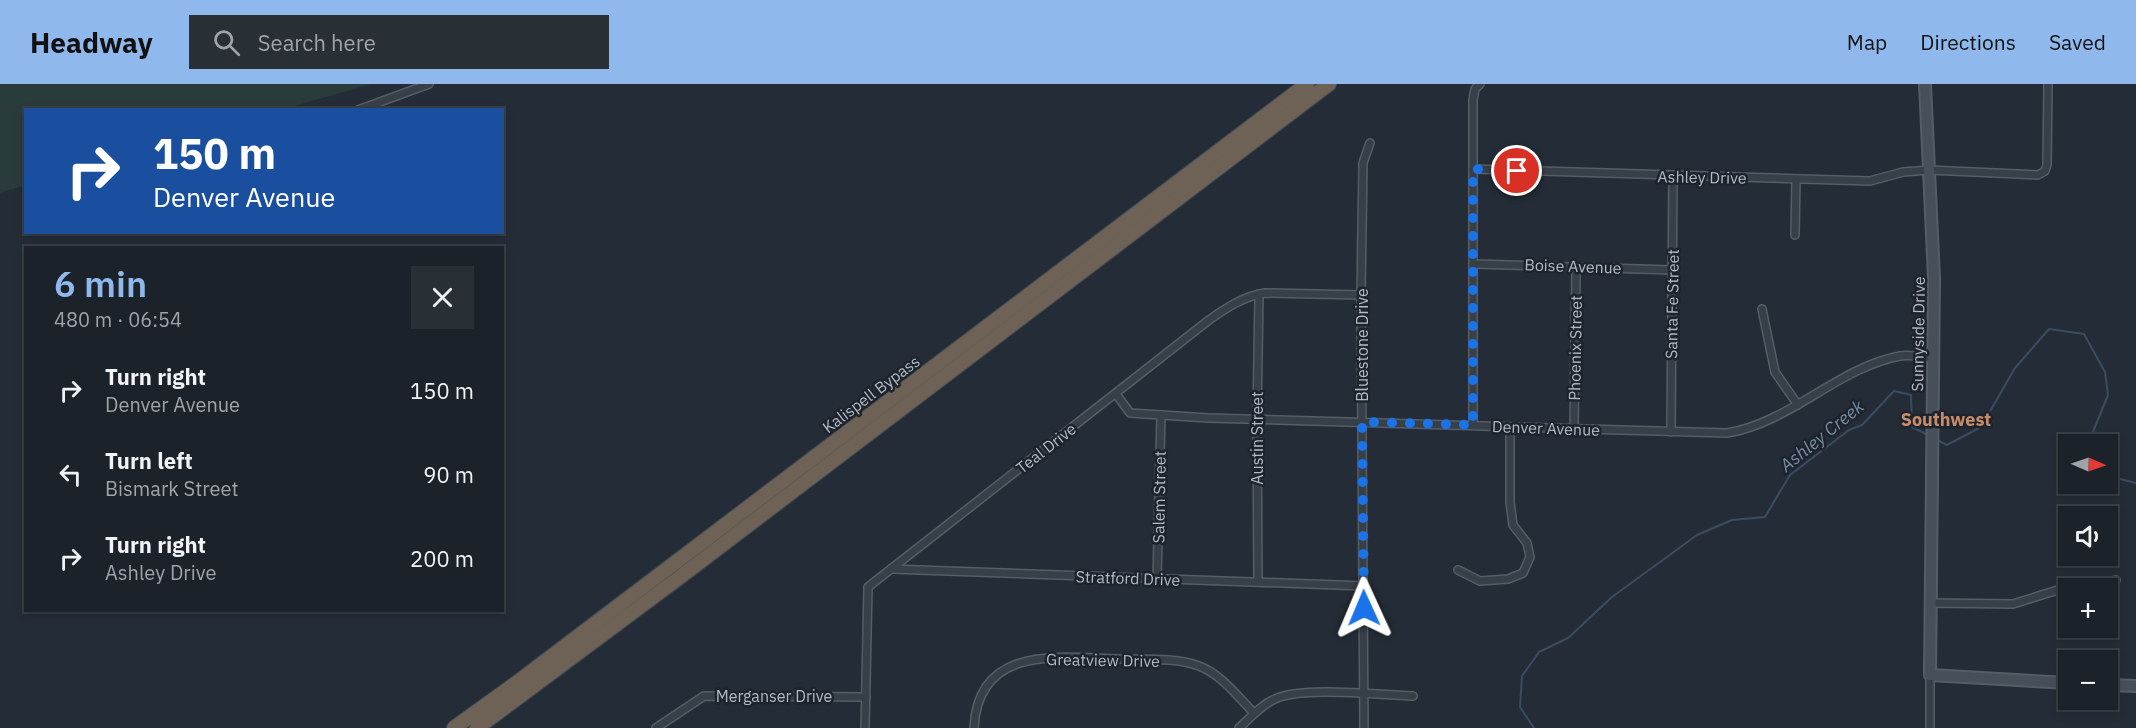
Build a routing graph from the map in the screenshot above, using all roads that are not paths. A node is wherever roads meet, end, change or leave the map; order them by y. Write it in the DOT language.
graph roads {
  1 [pos="429,84"];
  2 [pos="1307,84"];
  3 [pos="1329,84"];
  4 [pos="1480,84"];
  5 [pos="1925,84"];
  6 [pos="2048,84"];
  7 [pos="363,108"];
  8 [pos="1370,143"];
  9 [pos="1473,169"];
  10 [pos="1929,170"];
  11 [pos="1673,176"];
  12 [pos="1796,179"];
  13 [pos="1794,235"];
  14 [pos="1473,264"];
  15 [pos="1576,268"];
  16 [pos="1672,270"];
  17 [pos="1259,294"];
  18 [pos="1361,295"];
  19 [pos="1762,309"];
  20 [pos="1932,358"];
  21 [pos="1116,394"];
  22 [pos="1798,405"];
  23 [pos="1161,415"];
  24 [pos="1257,419"];
  25 [pos="1362,422"];
  26 [pos="1473,425"];
  27 [pos="1510,427"];
  28 [pos="1574,429"];
  29 [pos="1671,432"];
  30 [pos="891,569"];
  31 [pos="1458,570"];
  32 [pos="1157,580"];
  33 [pos="1258,582"];
  34 [pos="1364,586"];
  35 [pos="2058,590"];
  36 [pos="1930,603"];
  37 [pos="1930,675"];
  38 [pos="2058,682"];
  39 [pos="2118,685"];
  40 [pos="2136,686"];
  41 [pos="1364,695"];
  42 [pos="1413,696"];
  43 [pos="866,697"];
  44 [pos="1254,713"];
  45 [pos="454,728"];
  46 [pos="477,728"];
  47 [pos="656,728"];
  48 [pos="865,728"];
  49 [pos="974,728"];
  50 [pos="1239,728"];
  51 [pos="1364,728"];
  52 [pos="1930,728"];
  1 -- 7 [label="street"];
  2 -- 45 [label="highway, Kalispell Bypass"];
  3 -- 46 [label="highway, Kalispell Bypass"];
  4 -- 9 [label="street"];
  5 -- 10 [label="street, Sunnyside Drive"];
  6 -- 10 [label="street, Ashley Drive"];
  8 -- 18 [label="street, Bluestone Drive"];
  9 -- 11 [label="street, Ashley Drive"];
  9 -- 14 [label="street"];
  10 -- 12 [label="street, Ashley Drive"];
  10 -- 20 [label="street, Sunnyside Drive"];
  11 -- 12 [label="street, Ashley Drive"];
  11 -- 16 [label="street, Santa Fe Street"];
  12 -- 13 [label="street"];
  14 -- 15 [label="street, Boise Avenue"];
  14 -- 26 [label="street"];
  15 -- 16 [label="street, Boise Avenue"];
  15 -- 28 [label="street, Phoenix Street"];
  16 -- 29 [label="street, Santa Fe Street"];
  17 -- 18 [label="street, Teal Drive"];
  17 -- 21 [label="street, Teal Drive"];
  17 -- 24 [label="street, Austin Street"];
  18 -- 25 [label="street, Bluestone Drive"];
  19 -- 22 [label="street"];
  20 -- 22 [label="street, Denver Avenue"];
  20 -- 36 [label="street, Sunnyside Drive"];
  21 -- 23 [label="street, Denver Avenue"];
  21 -- 30 [label="street, Teal Drive"];
  22 -- 29 [label="street, Denver Avenue"];
  23 -- 24 [label="street, Denver Avenue"];
  23 -- 32 [label="street, Salem Street"];
  24 -- 25 [label="street, Denver Avenue"];
  24 -- 33 [label="street, Austin Street"];
  25 -- 26 [label="street, Denver Avenue"];
  25 -- 34 [label="street, Bluestone Drive"];
  26 -- 27 [label="street, Denver Avenue"];
  27 -- 28 [label="street, Denver Avenue"];
  27 -- 31 [label="street"];
  28 -- 29 [label="street, Denver Avenue"];
  30 -- 32 [label="street, Stratford Drive"];
  30 -- 43 [label="street, Teal Drive"];
  32 -- 33 [label="street, Stratford Drive"];
  33 -- 34 [label="street, Stratford Drive"];
  34 -- 41 [label="street, Bluestone Drive"];
  35 -- 36 [label="street"];
  36 -- 37 [label="street, Sunnyside Drive"];
  37 -- 38 [label="street"];
  37 -- 52 [label="street, Sunnyside Drive"];
  39 -- 40 [label="street"];
  41 -- 42 [label="street"];
  41 -- 44 [label="street"];
  41 -- 51 [label="street, Bluestone Drive"];
  43 -- 47 [label="street, Merganser Drive"];
  43 -- 48 [label="street, Teal Drive"];
  44 -- 49 [label="street, Greatview Drive"];
  44 -- 50 [label="street"];
}
